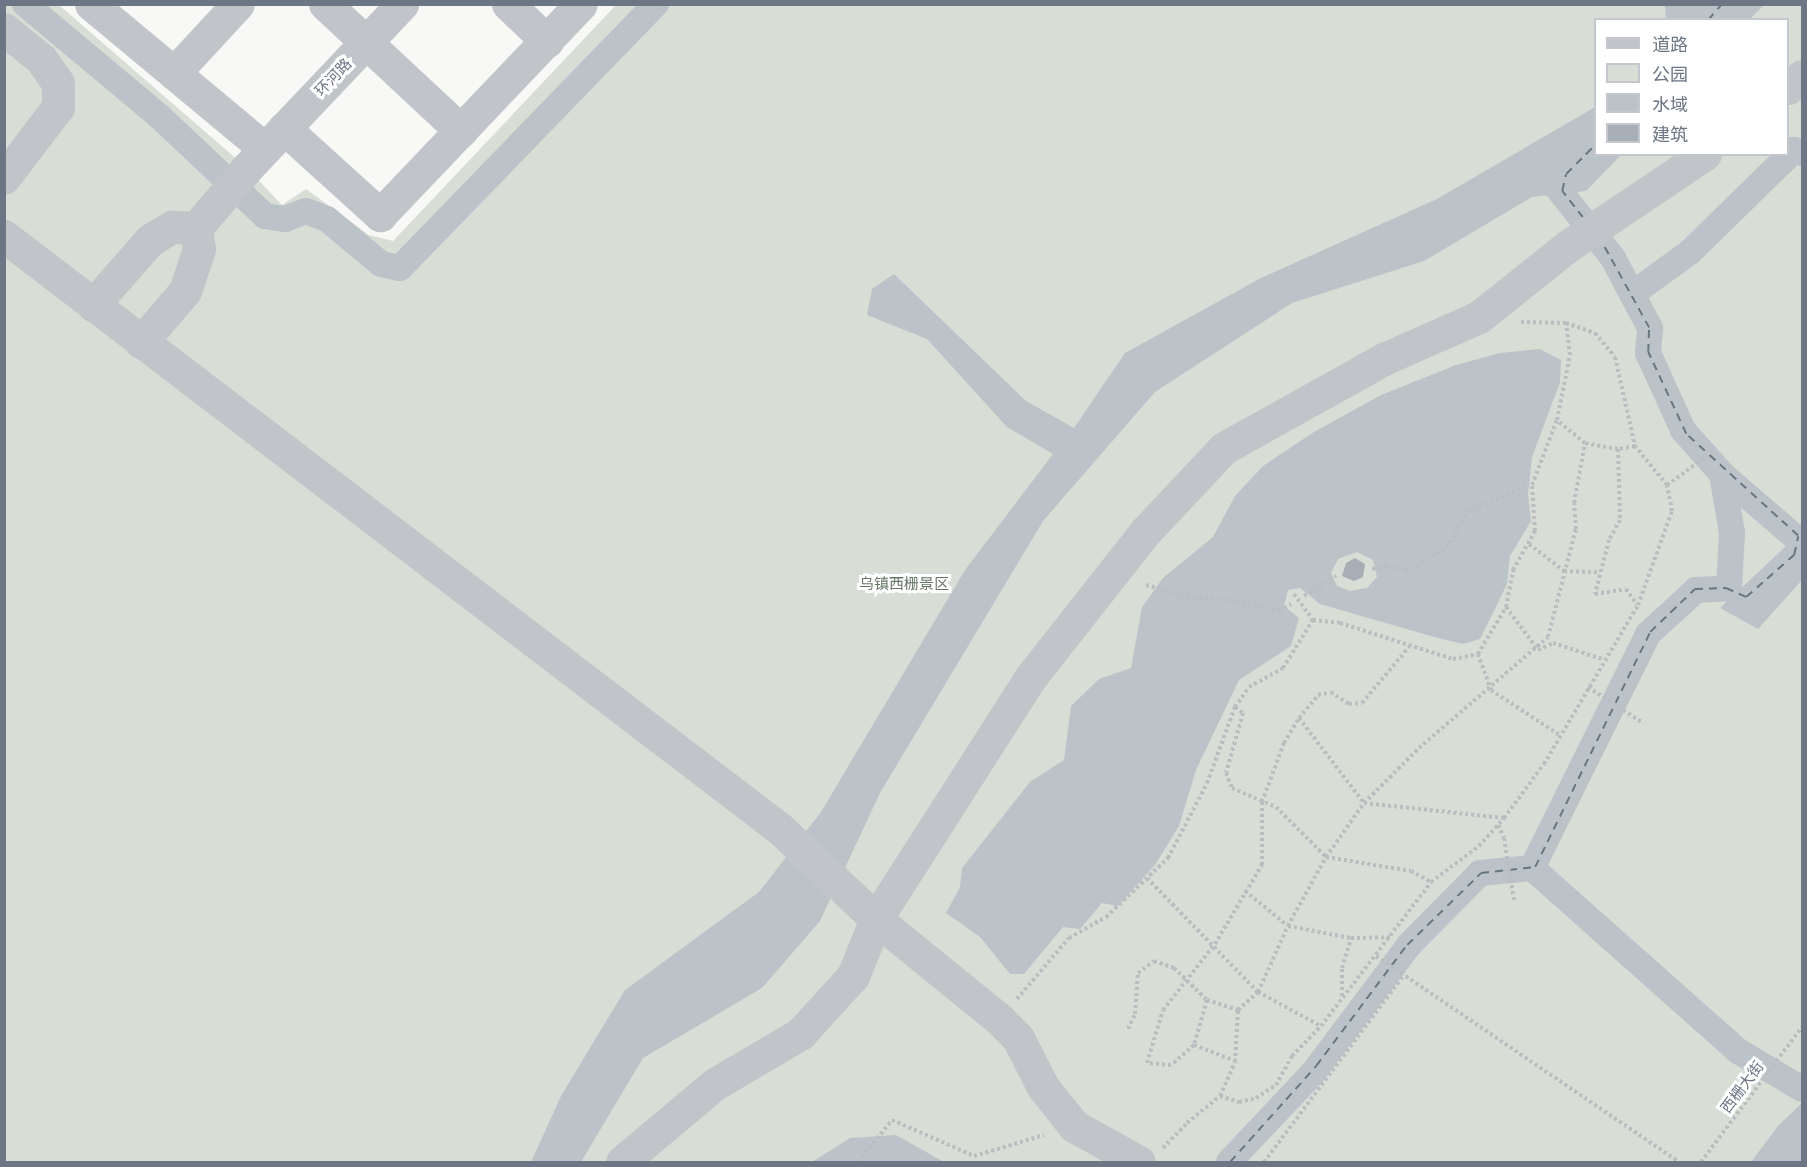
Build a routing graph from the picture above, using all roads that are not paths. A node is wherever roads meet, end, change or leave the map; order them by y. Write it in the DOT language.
graph roads {
  1 [pos="91,4"];
  2 [pos="238,4"];
  3 [pos="325,4"];
  4 [pos="402,4"];
  5 [pos="508,4"];
  6 [pos="581,4"];
  7 [pos="4,29"];
  8 [pos="547,41"];
  9 [pos="366,42"];
  10 [pos="174,73"];
  11 [pos="1803,76"];
  12 [pos="1789,87"];
  13 [pos="461,131"];
  14 [pos="265,148"];
  15 [pos="1702,156"];
  16 [pos="4,178"];
  17 [pos="196,228"];
  18 [pos="4,236"];
  19 [pos="93,305"];
  20 [pos="141,342"];
  21 [pos="876,919"];
  22 [pos="1148,1159"];
  23 [pos="622,1162"];
  1 -- 10 [label="street"];
  2 -- 10 [label="street"];
  3 -- 9 [label="street"];
  4 -- 9 [label="street, 环河路"];
  5 -- 8 [label="street"];
  6 -- 8 [label="street"];
  7 -- 16 [label="street"];
  8 -- 13 [label="street"];
  9 -- 13 [label="street"];
  9 -- 14 [label="street, 环河路"];
  10 -- 14 [label="street"];
  11 -- 12 [label="street"];
  13 -- 14 [label="street"];
  14 -- 17 [label="street, 环河路"];
  15 -- 21 [label="street"];
  17 -- 19 [label="street"];
  17 -- 20 [label="street"];
  18 -- 19 [label="street"];
  19 -- 20 [label="street"];
  20 -- 21 [label="street"];
  21 -- 22 [label="street"];
  21 -- 23 [label="street"];
}
